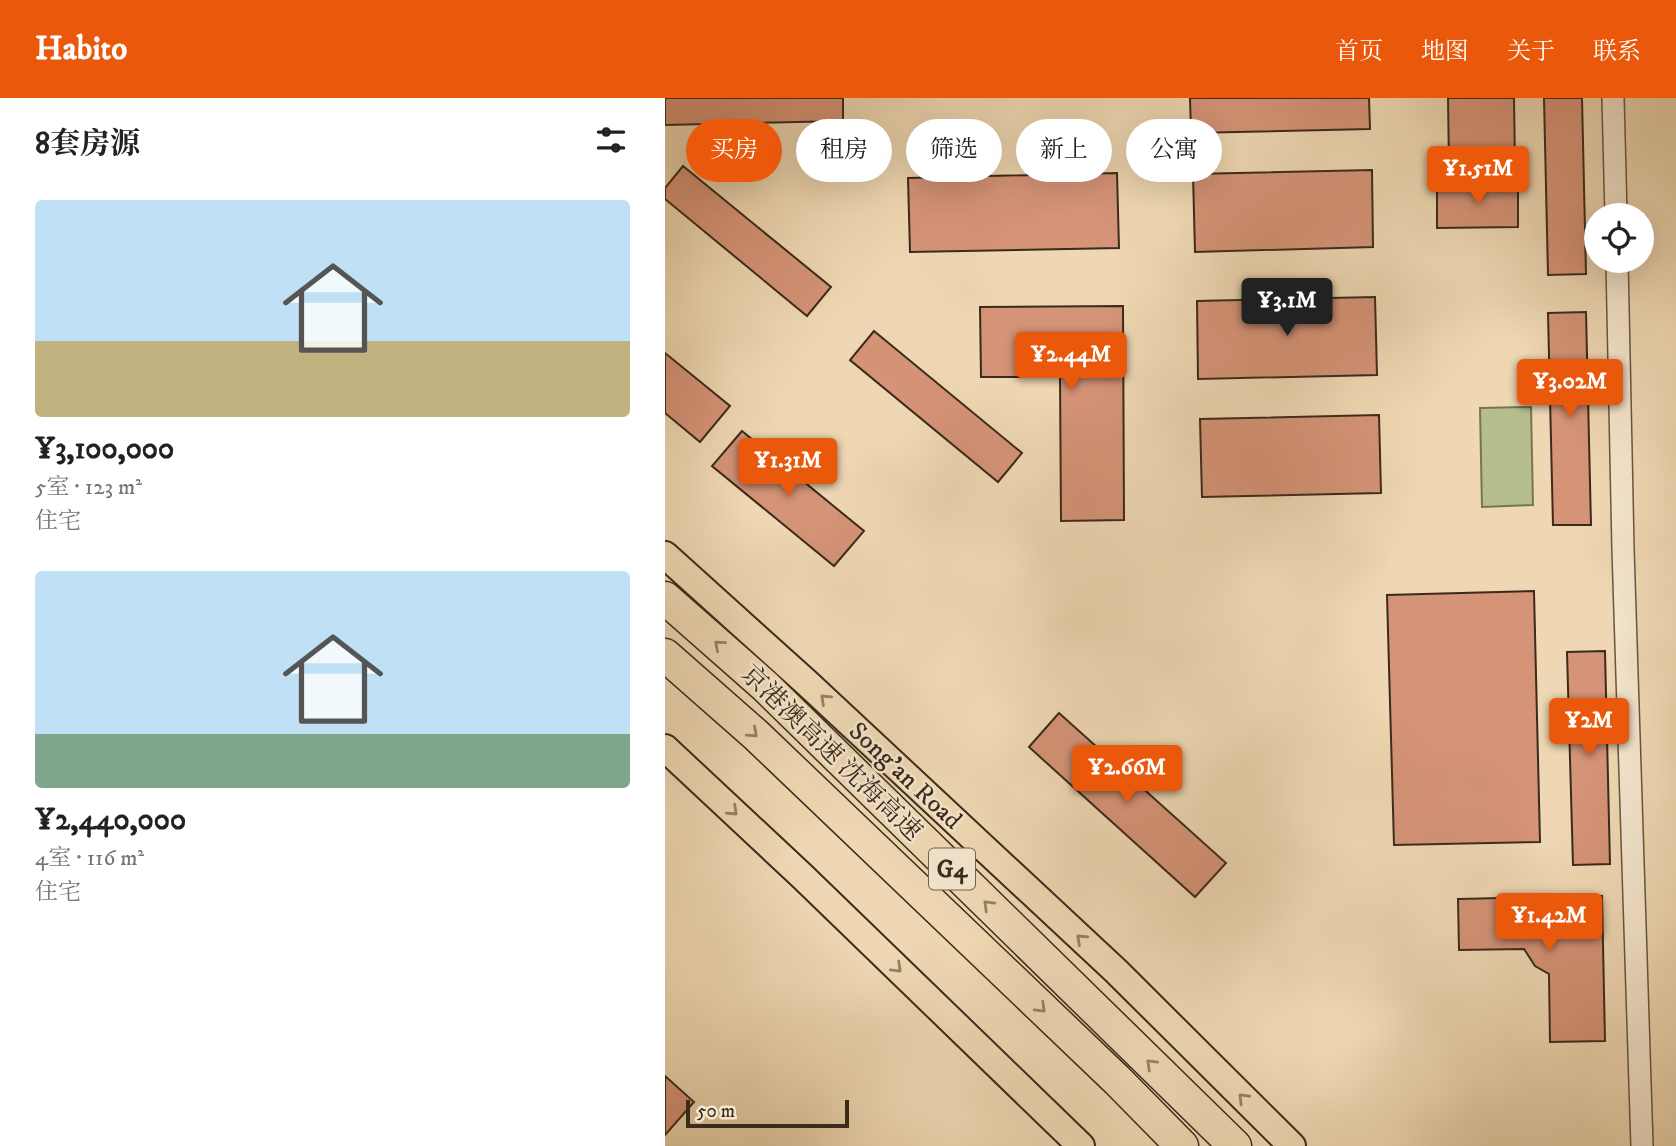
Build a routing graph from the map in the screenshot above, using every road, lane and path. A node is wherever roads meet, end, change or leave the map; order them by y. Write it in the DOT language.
graph roads {
  1 [pos="1613,98"];
  2 [pos="1616,203"];
  3 [pos="1617,273"];
  4 [pos="665,555"];
  5 [pos="665,598"];
  6 [pos="665,655"];
  7 [pos="665,748"];
  8 [pos="1081,1146"];
  9 [pos="1182,1146"];
  10 [pos="1235,1146"];
  11 [pos="1291,1146"];
  12 [pos="1642,1146"];
  1 -- 2 [label="street"];
  3 -- 12 [label="street"];
  11 -- 4 [label="main road, Song'an Road, one-way"];
  10 -- 5 [label="highway, 京港澳高速 沈海高速 / G4, one-way"];
  6 -- 9 [label="highway, 京港澳高速 沈海高速 / G4, one-way"];
  7 -- 8 [label="main road, one-way"];
}
